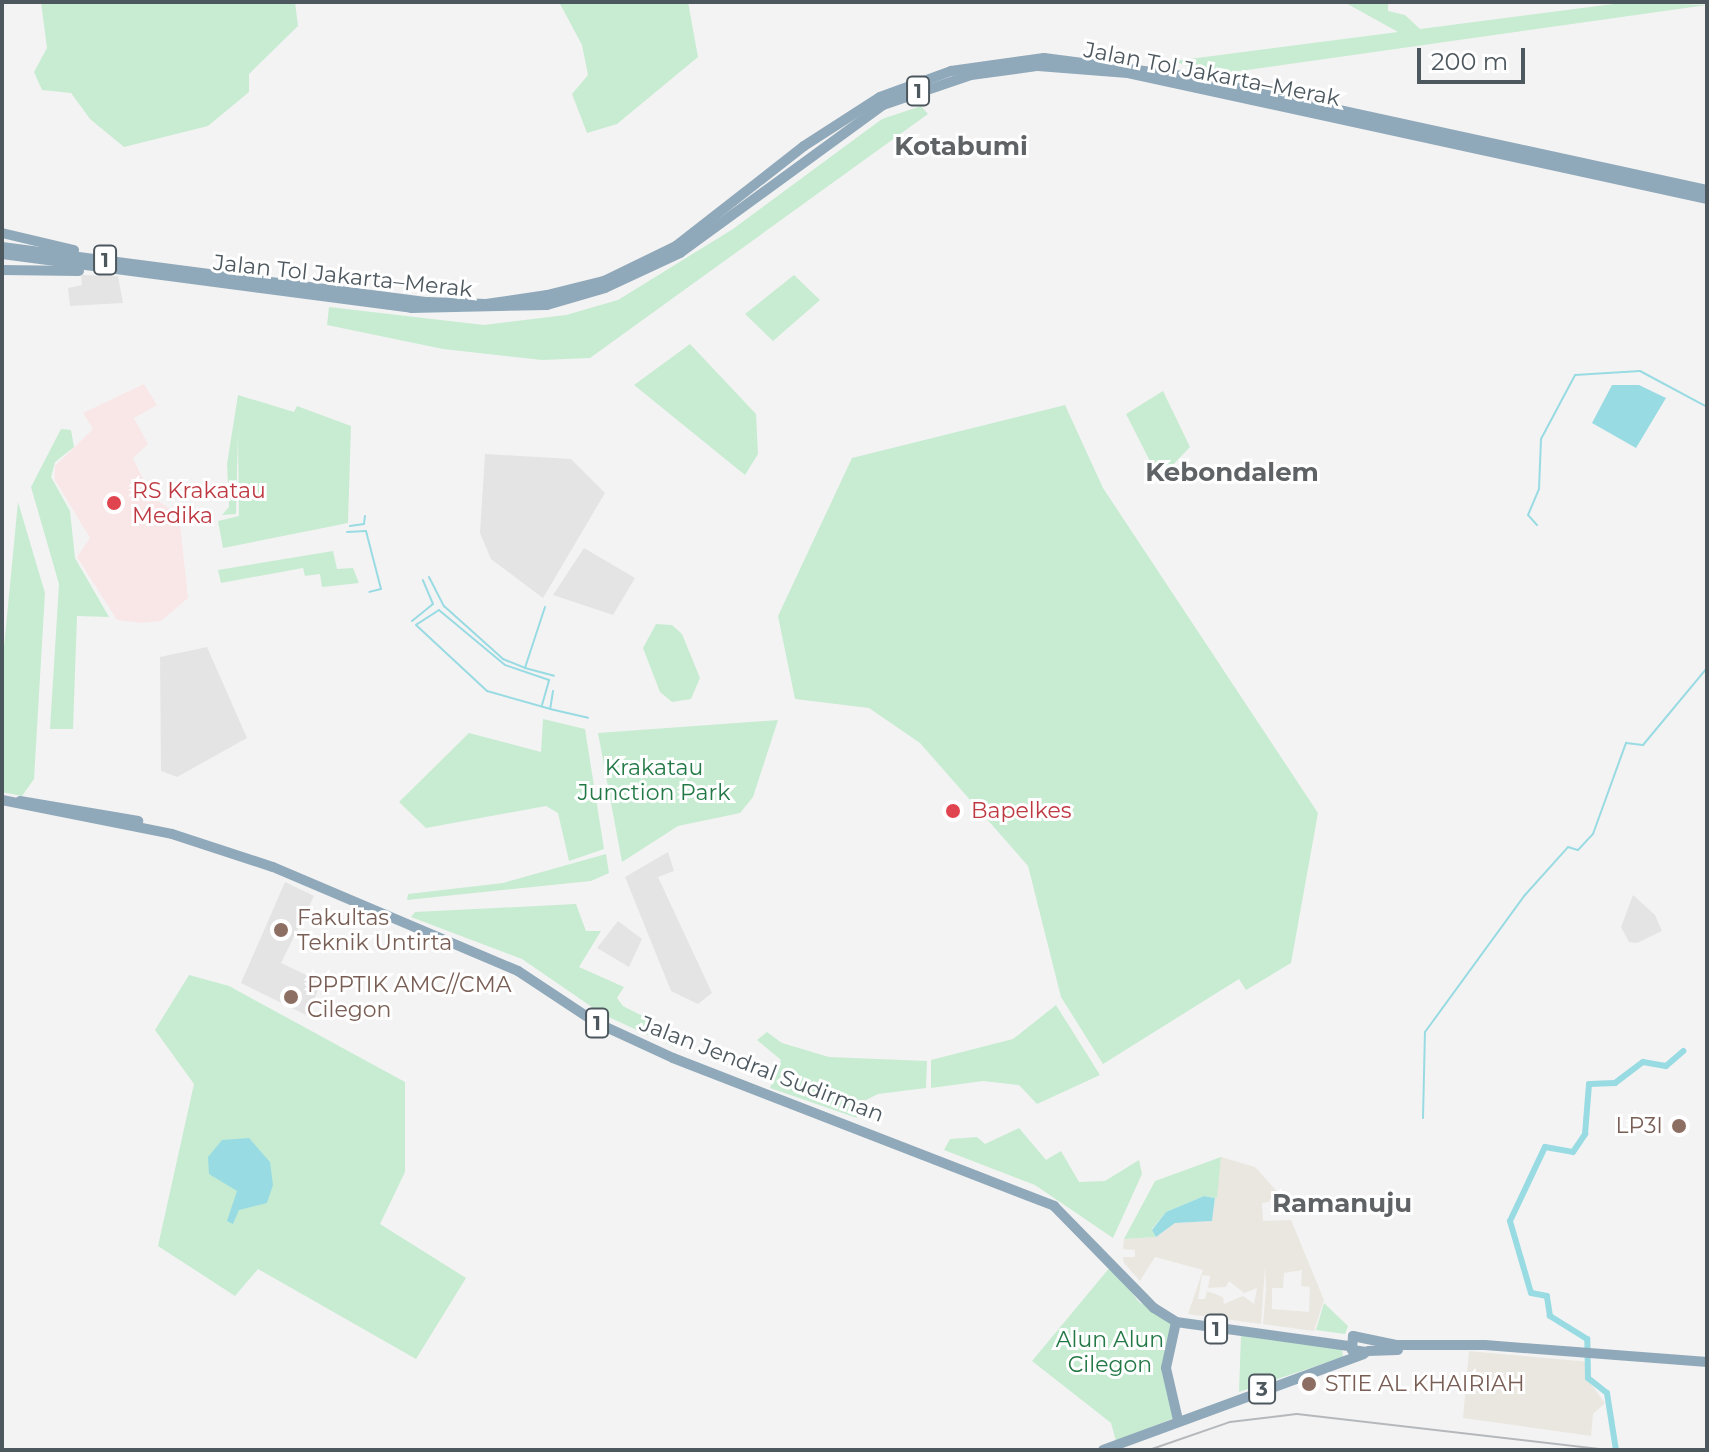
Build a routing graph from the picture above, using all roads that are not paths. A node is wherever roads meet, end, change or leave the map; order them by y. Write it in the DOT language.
graph roads {
  1 [pos="1707,190"];
  2 [pos="1707,199"];
  3 [pos="2,233"];
  4 [pos="2,247"];
  5 [pos="2,254"];
  6 [pos="122,262"];
  7 [pos="2,270"];
  8 [pos="141,273"];
  9 [pos="2,800"];
  10 [pos="24,801"];
  11 [pos="50,806"];
  12 [pos="1176,1322"];
  13 [pos="1369,1339"];
  14 [pos="1350,1343"];
  15 [pos="1367,1352"];
  16 [pos="1593,1357"];
  17 [pos="1707,1364"];
  18 [pos="1178,1420"];
  19 [pos="1103,1450"];
  1 -- 6 [label="highway, Jalan Tol Jakarta–Merak / 1"];
  2 -- 8 [label="highway, Jalan Tol Jakarta–Merak / 1"];
  3 -- 6 [label="highway"];
  4 -- 6 [label="highway, Jalan Tol Jakarta–Merak / 1"];
  5 -- 8 [label="highway, Jalan Tol Jakarta–Merak / 1"];
  7 -- 8 [label="highway"];
  9 -- 10 [label="highway, 1"];
  9 -- 12 [label="highway, Jalan Jendral Sudirman / 1"];
  10 -- 11 [label="highway, 1"];
  10 -- 11 [label="highway"];
  11 -- 14 [label="highway, Jalan Jendral Sudirman / 1"];
  12 -- 14 [label="highway, Jalan Jendral Sudirman / 1"];
  12 -- 18 [label="highway"];
  13 -- 14 [label="highway, 1"];
  13 -- 15 [label="highway"];
  13 -- 16 [label="highway, 1"];
  14 -- 15 [label="highway, 1"];
  15 -- 16 [label="highway, 1"];
  15 -- 18 [label="highway, 3"];
  16 -- 17 [label="highway, 1"];
  18 -- 19 [label="highway, 3"];
}
